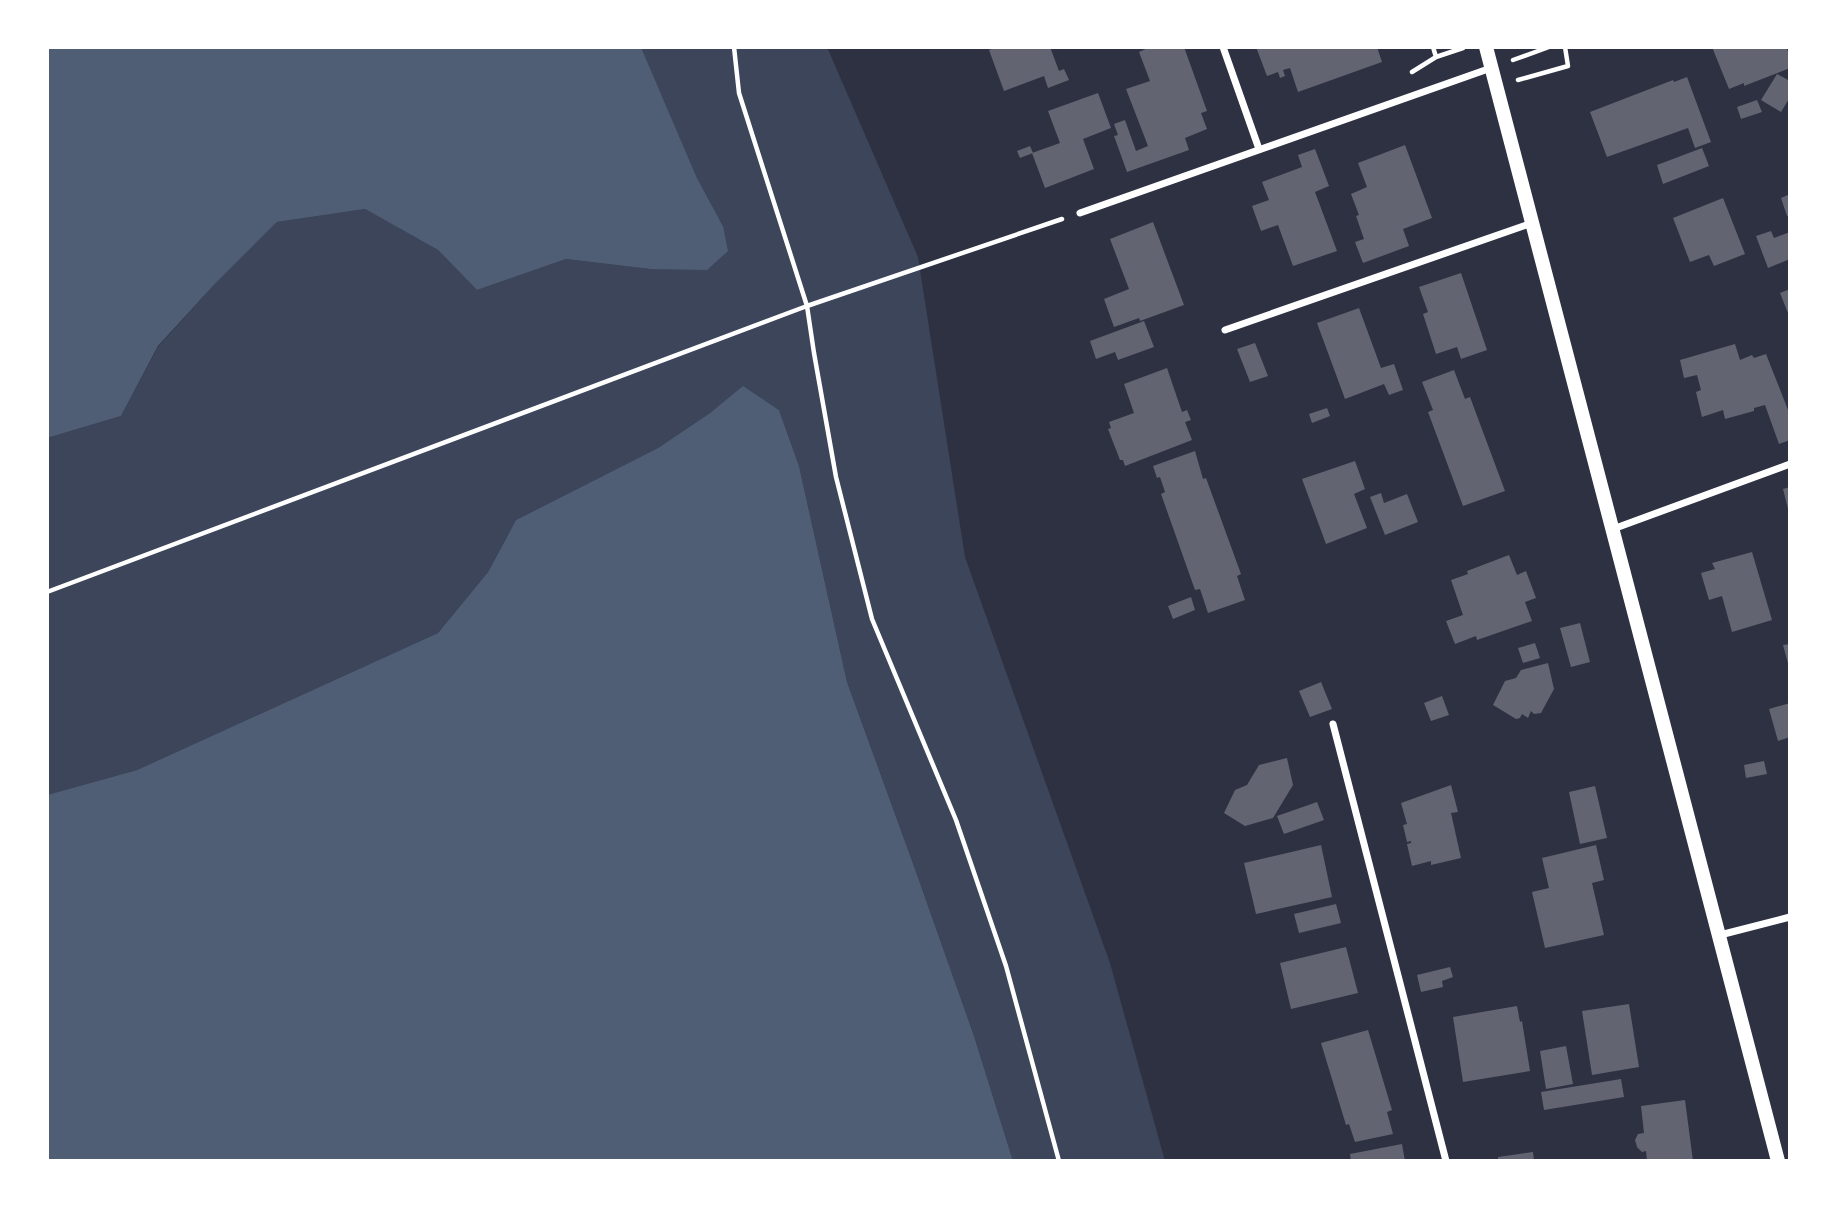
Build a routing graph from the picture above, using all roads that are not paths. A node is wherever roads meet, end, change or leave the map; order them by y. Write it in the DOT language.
graph roads {
  1 [pos="1223,47"];
  2 [pos="1486,47"];
  3 [pos="1492,68"];
  4 [pos="1259,149"];
  5 [pos="1080,213"];
  6 [pos="1532,223"];
  7 [pos="1225,330"];
  8 [pos="1790,464"];
  9 [pos="1613,529"];
  10 [pos="1333,723"];
  11 [pos="1790,917"];
  12 [pos="1720,935"];
  13 [pos="1446,1161"];
  14 [pos="1778,1161"];
  1 -- 4 [label="street"];
  2 -- 3 [label="main road"];
  3 -- 4 [label="street"];
  3 -- 6 [label="main road"];
  4 -- 5 [label="street"];
  6 -- 7 [label="street"];
  6 -- 9 [label="main road"];
  8 -- 9 [label="street"];
  9 -- 12 [label="main road"];
  10 -- 13 [label="street"];
  11 -- 12 [label="street"];
  12 -- 14 [label="main road"];
}
